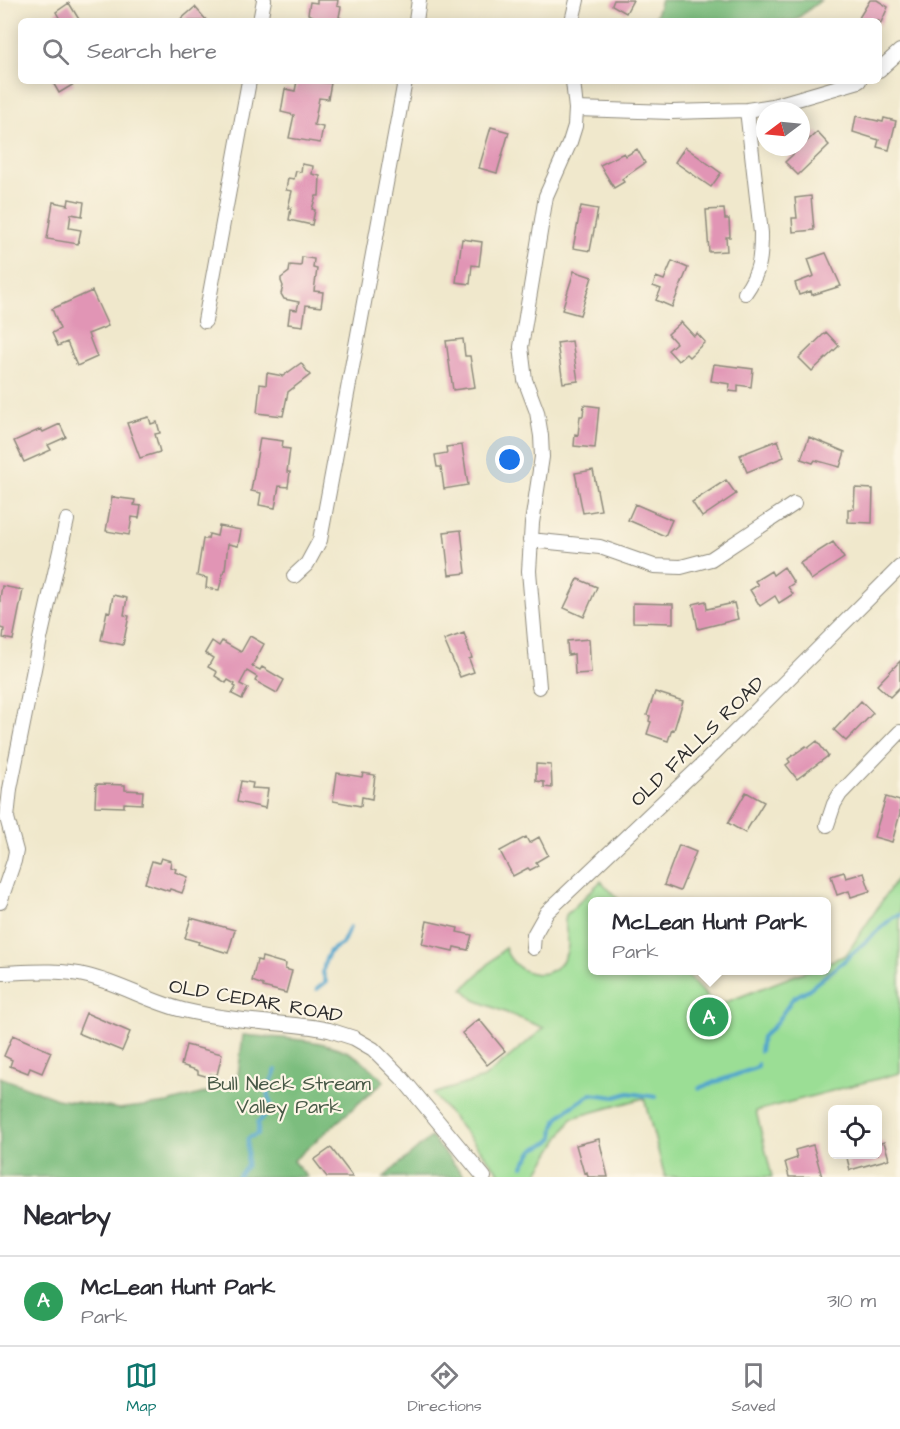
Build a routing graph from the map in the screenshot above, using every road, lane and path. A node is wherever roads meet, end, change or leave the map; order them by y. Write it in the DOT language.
graph roads {
  1 [pos="264,0"];
  2 [pos="419,0"];
  3 [pos="578,0"];
  4 [pos="261,18"];
  5 [pos="416,18"];
  6 [pos="573,18"];
  7 [pos="900,51"];
  8 [pos="882,67"];
  9 [pos="248,84"];
  10 [pos="404,84"];
  11 [pos="573,84"];
  12 [pos="849,84"];
  13 [pos="576,109"];
  14 [pos="747,110"];
  15 [pos="745,293"];
  16 [pos="206,321"];
  17 [pos="794,504"];
  18 [pos="67,520"];
  19 [pos="530,540"];
  20 [pos="900,567"];
  21 [pos="294,576"];
  22 [pos="539,687"];
  23 [pos="900,732"];
  24 [pos="827,825"];
  25 [pos="0,902"];
  26 [pos="533,948"];
  27 [pos="0,973"];
  28 [pos="483,1177"];
  1 -- 4 [label="street"];
  2 -- 5 [label="street"];
  3 -- 6 [label="street"];
  7 -- 8 [label="street"];
  9 -- 16 [label="street"];
  10 -- 21 [label="street"];
  11 -- 13 [label="street"];
  12 -- 14 [label="street"];
  13 -- 14 [label="street"];
  13 -- 19 [label="street"];
  14 -- 15 [label="street"];
  17 -- 19 [label="street"];
  18 -- 25 [label="street"];
  19 -- 22 [label="street"];
  20 -- 26 [label="street, OLD FALLS ROAD"];
  23 -- 24 [label="street"];
  27 -- 28 [label="street, OLD CEDAR ROAD"];
}
